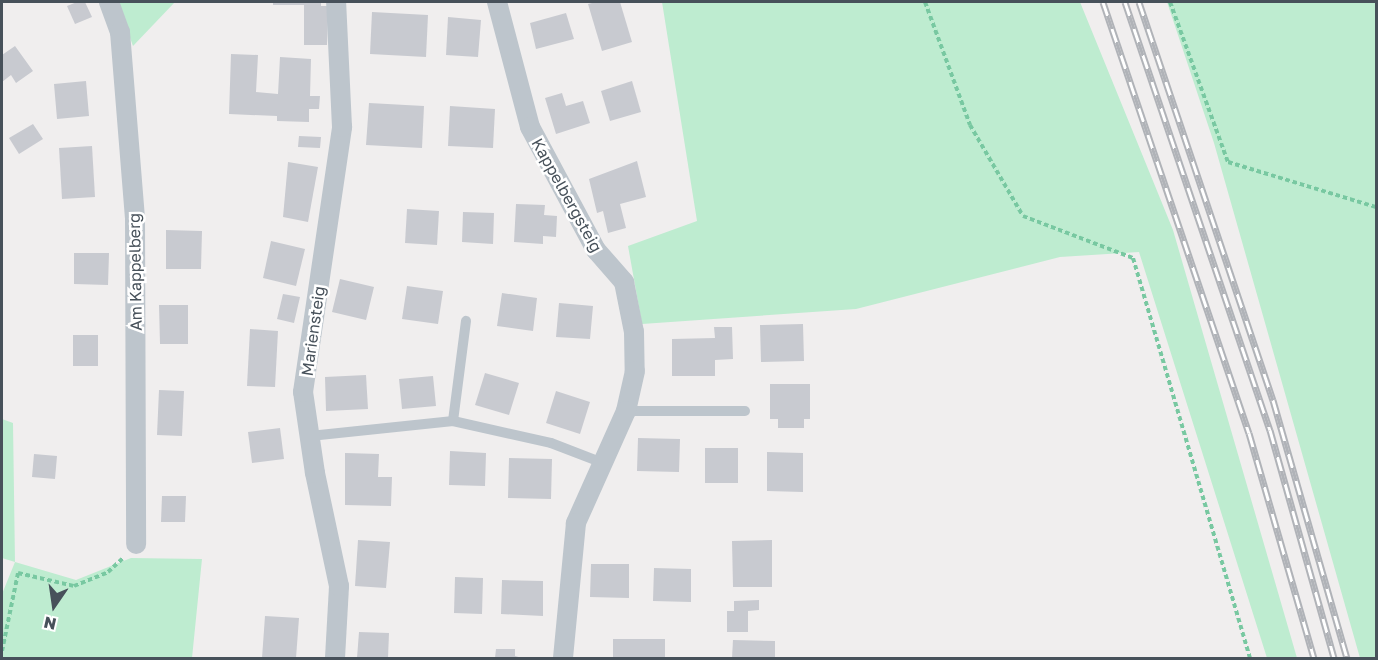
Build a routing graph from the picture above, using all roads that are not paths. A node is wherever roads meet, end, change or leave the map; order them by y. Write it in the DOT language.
graph roads {
  1 [pos="109,2"];
  2 [pos="336,2"];
  3 [pos="496,2"];
  4 [pos="466,321"];
  5 [pos="626,411"];
  6 [pos="745,411"];
  7 [pos="453,421"];
  8 [pos="310,436"];
  9 [pos="603,463"];
  10 [pos="136,544"];
  11 [pos="335,658"];
  12 [pos="563,658"];
  1 -- 10 [label="street, Am Kappelberg"];
  2 -- 8 [label="street, Mariensteig"];
  3 -- 5 [label="street, Kappelbergsteig"];
  4 -- 7 [label="lane"];
  5 -- 6 [label="lane"];
  5 -- 9 [label="street, Kappelbergsteig"];
  7 -- 8 [label="lane"];
  7 -- 9 [label="lane"];
  8 -- 11 [label="street, Mariensteig"];
  9 -- 12 [label="street, Kappelbergsteig"];
}
